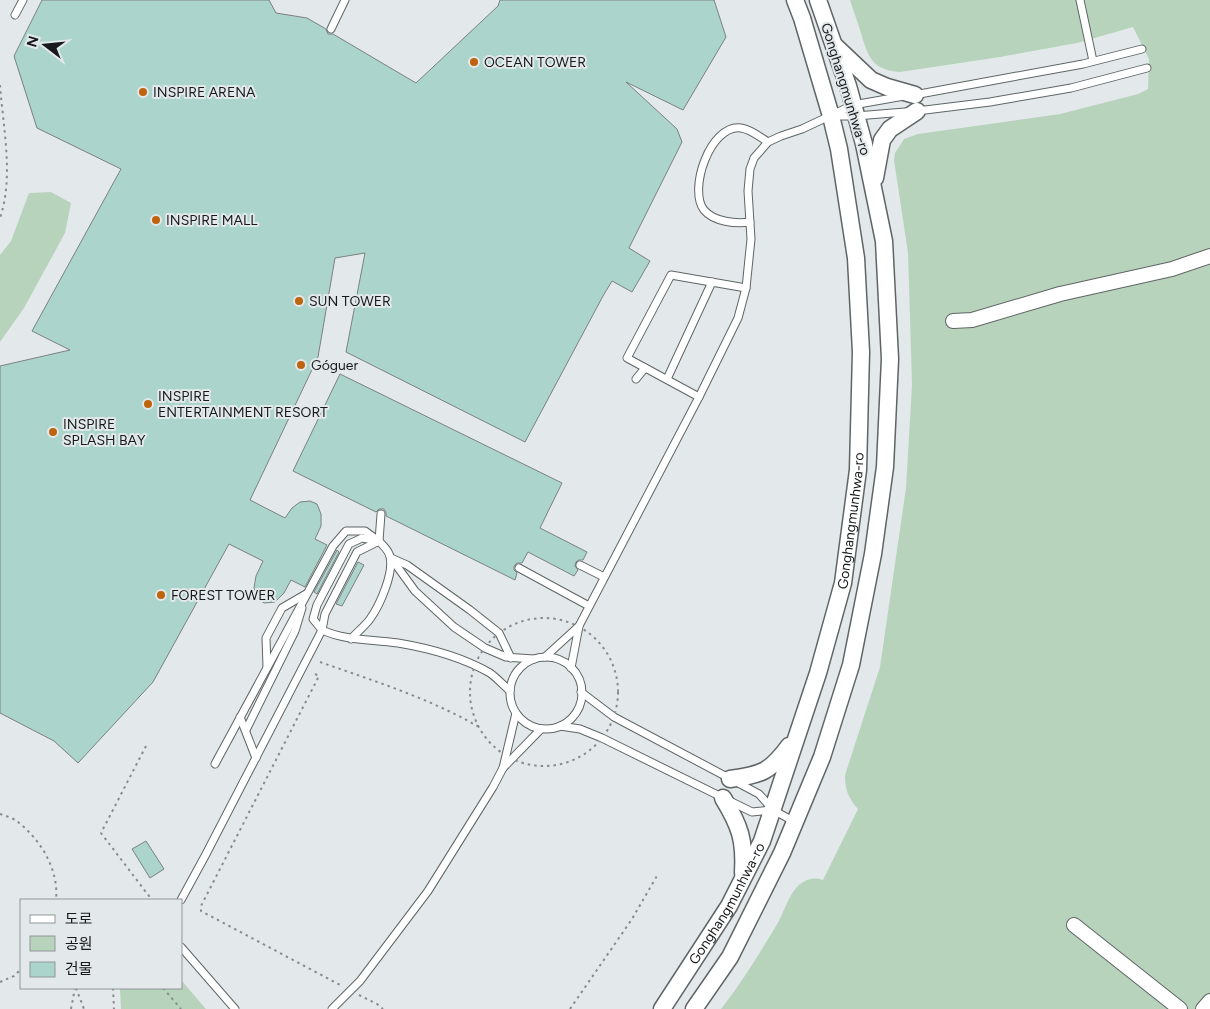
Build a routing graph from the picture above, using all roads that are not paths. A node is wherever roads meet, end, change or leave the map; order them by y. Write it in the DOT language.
graph roads {
  1 [pos="23,0"];
  2 [pos="345,0"];
  3 [pos="795,0"];
  4 [pos="818,0"];
  5 [pos="1080,0"];
  6 [pos="15,15"];
  7 [pos="331,29"];
  8 [pos="833,44"];
  9 [pos="1142,50"];
  10 [pos="1093,62"];
  11 [pos="1147,68"];
  12 [pos="916,103"];
  13 [pos="854,110"];
  14 [pos="832,116"];
  15 [pos="768,142"];
  16 [pos="873,188"];
  17 [pos="750,222"];
  18 [pos="1210,256"];
  19 [pos="712,282"];
  20 [pos="746,288"];
  21 [pos="952,321"];
  22 [pos="645,368"];
  23 [pos="636,379"];
  24 [pos="667,379"];
  25 [pos="699,397"];
  26 [pos="381,514"];
  27 [pos="379,541"];
  28 [pos="391,558"];
  29 [pos="580,565"];
  30 [pos="519,568"];
  31 [pos="604,577"];
  32 [pos="307,593"];
  33 [pos="590,606"];
  34 [pos="579,626"];
  35 [pos="322,630"];
  36 [pos="351,639"];
  37 [pos="545,657"];
  38 [pos="511,658"];
  39 [pos="534,659"];
  40 [pos="267,668"];
  41 [pos="572,668"];
  42 [pos="510,691"];
  43 [pos="582,692"];
  44 [pos="516,713"];
  45 [pos="240,717"];
  46 [pos="560,726"];
  47 [pos="541,728"];
  48 [pos="246,730"];
  49 [pos="798,734"];
  50 [pos="508,757"];
  51 [pos="256,758"];
  52 [pos="215,764"];
  53 [pos="730,779"];
  54 [pos="723,798"];
  55 [pos="773,810"];
  56 [pos="796,822"];
  57 [pos="742,880"];
  58 [pos="182,899"];
  59 [pos="1074,924"];
  60 [pos="182,948"];
  61 [pos="1210,1001"];
  62 [pos="235,1009"];
  63 [pos="332,1009"];
  64 [pos="662,1009"];
  65 [pos="694,1009"];
  66 [pos="1180,1009"];
  67 [pos="1203,1009"];
  1 -- 6 [label="lane"];
  2 -- 7 [label="lane"];
  3 -- 14 [label="street, Gonghangmunhwa-ro"];
  4 -- 8 [label="street, Gonghangmunhwa-ro"];
  5 -- 10 [label="lane"];
  8 -- 12 [label="street"];
  8 -- 13 [label="street, Gonghangmunhwa-ro"];
  9 -- 10 [label="lane"];
  10 -- 12 [label="lane"];
  11 -- 12 [label="lane"];
  12 -- 13 [label="lane"];
  12 -- 13 [label="lane"];
  12 -- 16 [label="street"];
  13 -- 14 [label="lane"];
  13 -- 14 [label="lane"];
  13 -- 16 [label="street, Gonghangmunhwa-ro"];
  14 -- 15 [label="lane"];
  14 -- 49 [label="street, Gonghangmunhwa-ro"];
  15 -- 17 [label="lane"];
  15 -- 17 [label="lane"];
  16 -- 56 [label="street, Gonghangmunhwa-ro"];
  17 -- 20 [label="lane"];
  18 -- 21 [label="street"];
  19 -- 20 [label="lane"];
  19 -- 22 [label="lane"];
  19 -- 24 [label="lane"];
  20 -- 25 [label="lane"];
  22 -- 23 [label="lane"];
  22 -- 24 [label="lane"];
  24 -- 25 [label="lane"];
  25 -- 31 [label="lane"];
  26 -- 27 [label="lane"];
  27 -- 28 [label="lane"];
  27 -- 32 [label="lane"];
  27 -- 35 [label="lane"];
  27 -- 35 [label="lane"];
  28 -- 36 [label="lane"];
  28 -- 38 [label="lane"];
  28 -- 38 [label="lane"];
  29 -- 31 [label="lane"];
  30 -- 33 [label="lane"];
  31 -- 33 [label="lane"];
  32 -- 40 [label="lane"];
  32 -- 40 [label="lane"];
  32 -- 48 [label="lane"];
  33 -- 34 [label="lane"];
  34 -- 37 [label="lane"];
  34 -- 41 [label="lane"];
  35 -- 36 [label="lane"];
  35 -- 51 [label="lane"];
  36 -- 42 [label="lane"];
  37 -- 39 [label="lane"];
  37 -- 41 [label="lane"];
  38 -- 39 [label="lane"];
  39 -- 42 [label="lane"];
  40 -- 45 [label="lane"];
  41 -- 43 [label="lane"];
  42 -- 44 [label="lane"];
  43 -- 46 [label="lane"];
  43 -- 53 [label="lane"];
  44 -- 47 [label="lane"];
  44 -- 50 [label="lane"];
  45 -- 48 [label="lane"];
  45 -- 52 [label="lane"];
  46 -- 47 [label="lane"];
  46 -- 54 [label="lane"];
  47 -- 50 [label="lane"];
  48 -- 51 [label="lane"];
  49 -- 53 [label="street"];
  49 -- 55 [label="street, Gonghangmunhwa-ro"];
  50 -- 63 [label="lane"];
  51 -- 58 [label="lane"];
  53 -- 55 [label="lane"];
  54 -- 55 [label="lane"];
  54 -- 57 [label="street"];
  55 -- 56 [label="lane"];
  55 -- 57 [label="street, Gonghangmunhwa-ro"];
  56 -- 65 [label="street, Gonghangmunhwa-ro"];
  57 -- 64 [label="street, Gonghangmunhwa-ro"];
  59 -- 66 [label="street"];
  60 -- 62 [label="lane"];
  61 -- 67 [label="street"];
}
